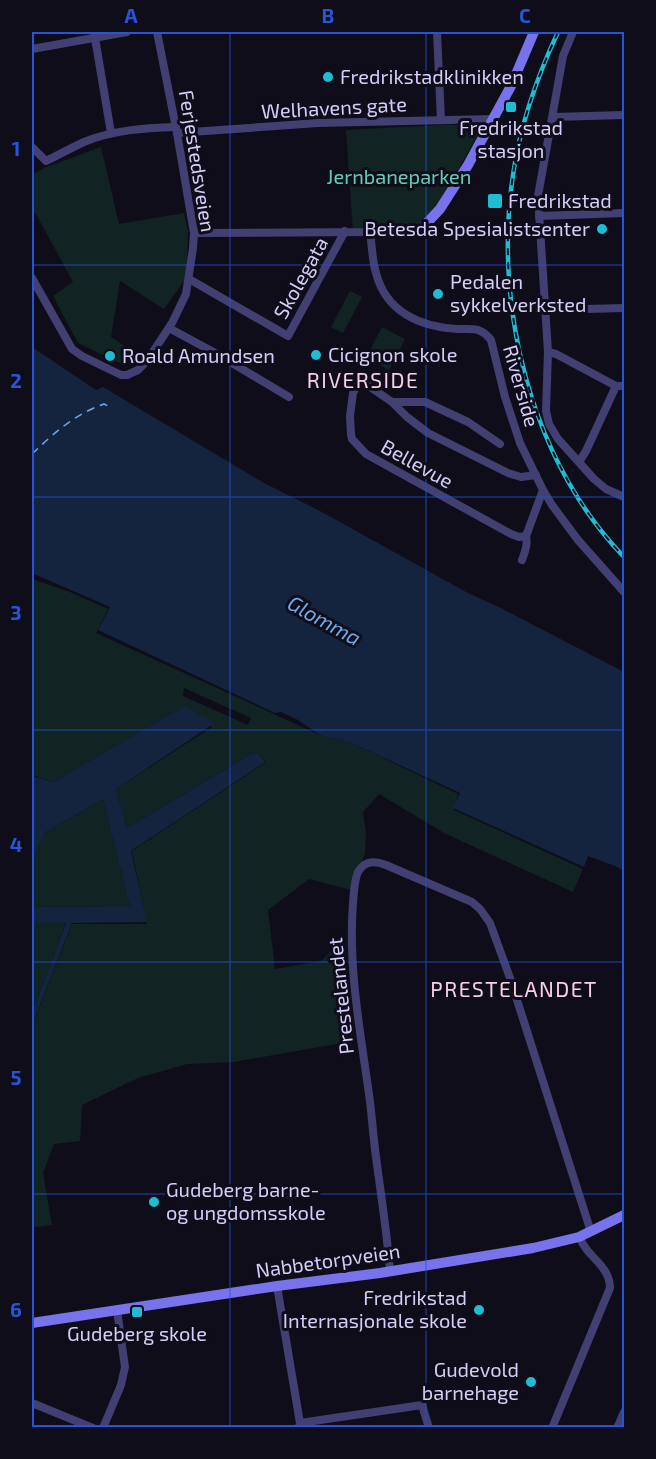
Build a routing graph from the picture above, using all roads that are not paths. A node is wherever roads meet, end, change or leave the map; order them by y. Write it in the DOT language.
graph roads {
  1 [pos="127,32"];
  2 [pos="157,32"];
  3 [pos="437,32"];
  4 [pos="534,32"];
  5 [pos="573,32"];
  6 [pos="95,34"];
  7 [pos="32,49"];
  8 [pos="624,116"];
  9 [pos="553,117"];
  10 [pos="493,119"];
  11 [pos="441,120"];
  12 [pos="176,130"];
  13 [pos="111,133"];
  14 [pos="32,147"];
  15 [pos="624,213"];
  16 [pos="539,216"];
  17 [pos="424,226"];
  18 [pos="345,231"];
  19 [pos="370,231"];
  20 [pos="194,233"];
  21 [pos="32,278"];
  22 [pos="189,279"];
  23 [pos="624,308"];
  24 [pos="546,310"];
  25 [pos="169,328"];
  26 [pos="548,352"];
  27 [pos="620,386"];
  28 [pos="290,397"];
  29 [pos="392,402"];
  30 [pos="500,444"];
  31 [pos="579,462"];
  32 [pos="536,475"];
  33 [pos="543,490"];
  34 [pos="624,497"];
  35 [pos="526,536"];
  36 [pos="522,560"];
  37 [pos="624,592"];
  38 [pos="624,1215"];
  39 [pos="591,1232"];
  40 [pos="579,1237"];
  41 [pos="390,1271"];
  42 [pos="277,1286"];
  43 [pos="117,1310"];
  44 [pos="32,1323"];
  45 [pos="32,1403"];
  46 [pos="624,1412"];
  47 [pos="299,1425"];
  48 [pos="93,1428"];
  49 [pos="103,1428"];
  50 [pos="429,1428"];
  51 [pos="552,1428"];
  52 [pos="617,1428"];
  1 -- 6 [label="street"];
  2 -- 12 [label="street, Ferjestedsveien"];
  3 -- 11 [label="street"];
  4 -- 10 [label="street"];
  5 -- 9 [label="street"];
  6 -- 7 [label="street"];
  6 -- 13 [label="street"];
  8 -- 9 [label="street"];
  9 -- 16 [label="street"];
  10 -- 11 [label="street, Welhavens gate"];
  10 -- 17 [label="street"];
  11 -- 12 [label="street, Welhavens gate"];
  12 -- 13 [label="street, Welhavens gate"];
  12 -- 20 [label="street, Ferjestedsveien"];
  13 -- 14 [label="street, Welhavens gate"];
  15 -- 16 [label="street"];
  16 -- 24 [label="street"];
  17 -- 19 [label="street"];
  18 -- 19 [label="street"];
  18 -- 20 [label="street"];
  18 -- 22 [label="street, Skolegata"];
  19 -- 32 [label="street, Riverside"];
  20 -- 22 [label="street, Ferjestedsveien"];
  21 -- 25 [label="street, Ferjestedsveien"];
  22 -- 25 [label="street, Ferjestedsveien"];
  23 -- 24 [label="street"];
  24 -- 26 [label="street"];
  25 -- 28 [label="street"];
  26 -- 27 [label="street"];
  26 -- 31 [label="street"];
  27 -- 31 [label="street"];
  29 -- 30 [label="street"];
  29 -- 32 [label="street"];
  29 -- 35 [label="street, Bellevue"];
  31 -- 34 [label="street"];
  32 -- 33 [label="street, Riverside"];
  33 -- 35 [label="street"];
  33 -- 37 [label="street, Riverside"];
  35 -- 36 [label="street"];
  38 -- 39 [label="street, Nabbetorpveien"];
  39 -- 40 [label="street, Nabbetorpveien"];
  39 -- 41 [label="street, Prestelandet"];
  40 -- 41 [label="street, Nabbetorpveien"];
  40 -- 51 [label="street"];
  41 -- 42 [label="street, Nabbetorpveien"];
  42 -- 43 [label="street, Nabbetorpveien"];
  42 -- 47 [label="street"];
  43 -- 44 [label="street, Nabbetorpveien"];
  43 -- 49 [label="street"];
  45 -- 48 [label="street"];
  46 -- 52 [label="street"];
  47 -- 50 [label="street"];
}
